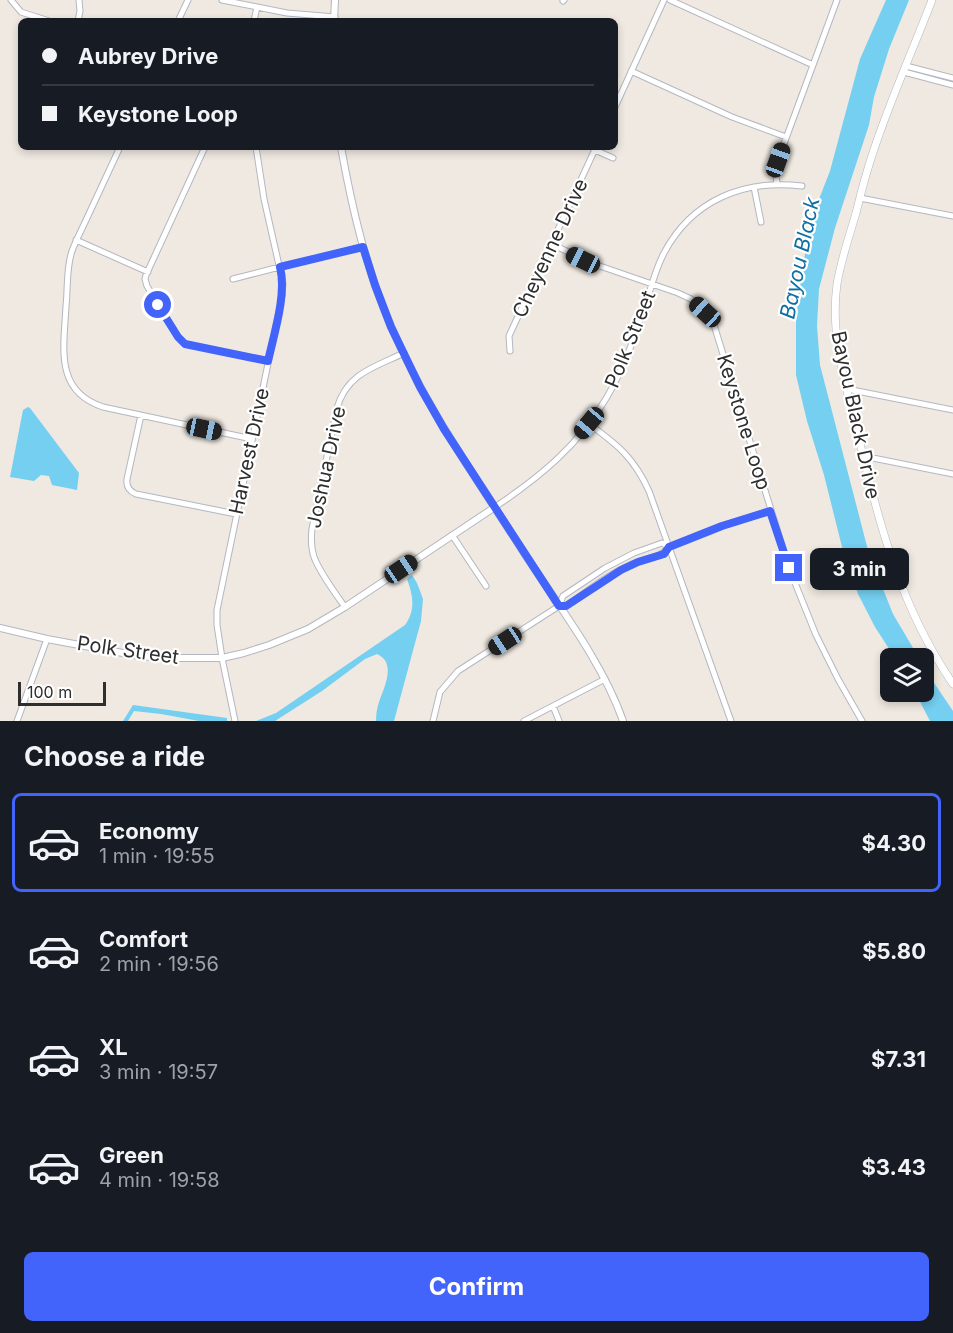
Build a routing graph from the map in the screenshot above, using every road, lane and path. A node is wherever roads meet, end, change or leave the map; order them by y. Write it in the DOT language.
graph roads {
  1 [pos="11,0"];
  2 [pos="79,0"];
  3 [pos="188,0"];
  4 [pos="222,0"];
  5 [pos="335,0"];
  6 [pos="664,0"];
  7 [pos="670,0"];
  8 [pos="837,0"];
  9 [pos="932,0"];
  10 [pos="257,7"];
  11 [pos="40,18"];
  12 [pos="79,18"];
  13 [pos="179,18"];
  14 [pos="255,18"];
  15 [pos="327,18"];
  16 [pos="335,18"];
  17 [pos="813,65"];
  18 [pos="905,69"];
  19 [pos="631,71"];
  20 [pos="953,78"];
  21 [pos="953,85"];
  22 [pos="618,100"];
  23 [pos="786,137"];
  24 [pos="119,150"];
  25 [pos="204,150"];
  26 [pos="256,150"];
  27 [pos="343,150"];
  28 [pos="596,150"];
  29 [pos="598,150"];
  30 [pos="613,158"];
  31 [pos="777,185"];
  32 [pos="801,186"];
  33 [pos="754,187"];
  34 [pos="860,198"];
  35 [pos="953,216"];
  36 [pos="761,222"];
  37 [pos="76,240"];
  38 [pos="551,244"];
  39 [pos="363,247"];
  40 [pos="280,267"];
  41 [pos="148,272"];
  42 [pos="233,279"];
  43 [pos="652,284"];
  44 [pos="510,351"];
  45 [pos="404,353"];
  46 [pos="268,361"];
  47 [pos="847,389"];
  48 [pos="953,410"];
  49 [pos="141,415"];
  50 [pos="589,423"];
  51 [pos="252,439"];
  52 [pos="863,456"];
  53 [pos="953,474"];
  54 [pos="495,507"];
  55 [pos="770,511"];
  56 [pos="236,514"];
  57 [pos="452,535"];
  58 [pos="669,547"];
  59 [pos="611,565"];
  60 [pos="615,573"];
  61 [pos="486,586"];
  62 [pos="559,606"];
  63 [pos="345,607"];
  64 [pos="0,628"];
  65 [pos="47,639"];
  66 [pos="222,658"];
  67 [pos="605,679"];
  68 [pos="953,684"];
  69 [pos="553,706"];
  70 [pos="17,721"];
  71 [pos="235,721"];
  72 [pos="433,721"];
  73 [pos="524,721"];
  74 [pos="559,721"];
  75 [pos="623,721"];
  76 [pos="731,721"];
  77 [pos="862,721"];
  1 -- 11 [label="street"];
  2 -- 12 [label="street"];
  3 -- 13 [label="street"];
  4 -- 10 [label="street"];
  5 -- 16 [label="street"];
  6 -- 19 [label="street"];
  7 -- 17 [label="street"];
  8 -- 17 [label="street"];
  9 -- 18 [label="main road, Bayou Black Drive"];
  10 -- 14 [label="street"];
  10 -- 15 [label="street"];
  17 -- 23 [label="street"];
  18 -- 20 [label="street"];
  18 -- 21 [label="street"];
  18 -- 34 [label="main road, Bayou Black Drive"];
  19 -- 22 [label="street"];
  19 -- 23 [label="street"];
  23 -- 31 [label="street"];
  24 -- 37 [label="street"];
  25 -- 41 [label="street"];
  26 -- 40 [label="street, Harvest Drive"];
  27 -- 39 [label="street"];
  28 -- 38 [label="street, Cheyenne Drive"];
  29 -- 30 [label="street"];
  31 -- 32 [label="street, Polk Street"];
  31 -- 33 [label="street, Polk Street"];
  33 -- 36 [label="street"];
  33 -- 43 [label="street, Polk Street"];
  34 -- 35 [label="street"];
  34 -- 47 [label="main road, Bayou Black Drive"];
  37 -- 41 [label="street"];
  37 -- 49 [label="street"];
  38 -- 43 [label="street, Keystone Loop"];
  38 -- 44 [label="street, Cheyenne Drive"];
  39 -- 40 [label="street"];
  39 -- 45 [label="street"];
  40 -- 42 [label="street"];
  40 -- 46 [label="street, Harvest Drive"];
  41 -- 46 [label="street"];
  43 -- 50 [label="street, Polk Street"];
  43 -- 55 [label="street, Keystone Loop"];
  45 -- 54 [label="street"];
  45 -- 63 [label="street, Joshua Drive"];
  46 -- 51 [label="street, Harvest Drive"];
  47 -- 48 [label="street"];
  47 -- 52 [label="main road, Bayou Black Drive"];
  49 -- 51 [label="street"];
  49 -- 56 [label="street"];
  50 -- 54 [label="street, Polk Street"];
  50 -- 58 [label="street"];
  51 -- 56 [label="street, Harvest Drive"];
  52 -- 53 [label="street"];
  52 -- 68 [label="main road, Bayou Black Drive"];
  54 -- 57 [label="street, Polk Street"];
  54 -- 62 [label="street"];
  55 -- 58 [label="street"];
  55 -- 77 [label="street, Keystone Loop"];
  56 -- 66 [label="street, Harvest Drive"];
  57 -- 61 [label="street"];
  57 -- 63 [label="street, Polk Street"];
  58 -- 59 [label="street"];
  58 -- 60 [label="street"];
  58 -- 76 [label="street"];
  59 -- 60 [label="street"];
  59 -- 62 [label="street"];
  60 -- 62 [label="street"];
  62 -- 67 [label="street"];
  62 -- 72 [label="street"];
  63 -- 66 [label="street, Polk Street"];
  64 -- 65 [label="street, Polk Street"];
  65 -- 66 [label="street, Polk Street"];
  65 -- 70 [label="street"];
  66 -- 71 [label="street, Harvest Drive"];
  67 -- 69 [label="street"];
  67 -- 75 [label="street"];
  69 -- 73 [label="street"];
  69 -- 74 [label="street"];
}
